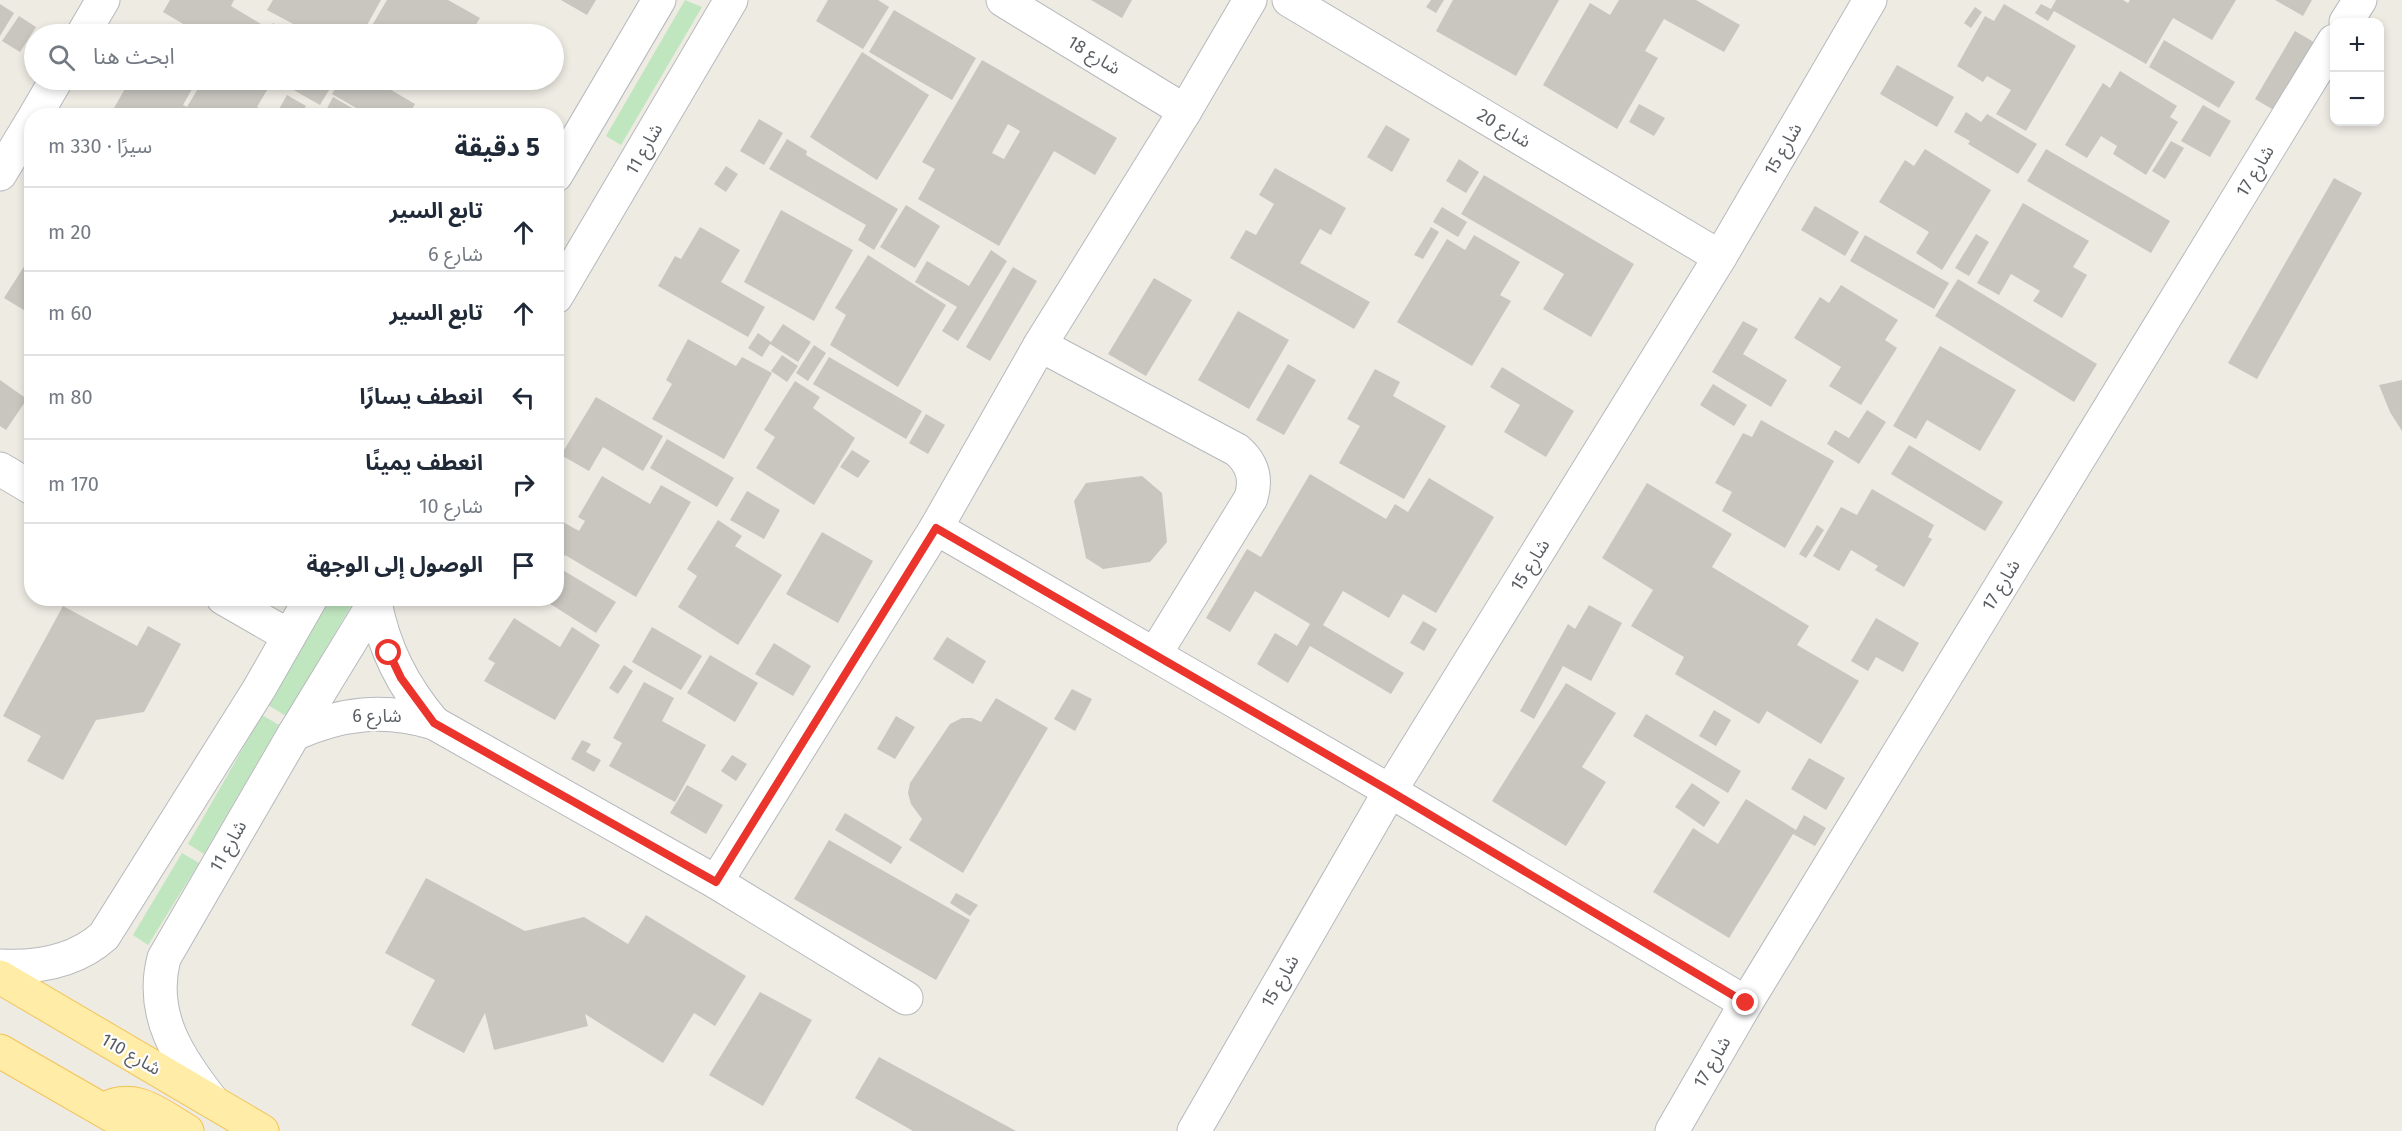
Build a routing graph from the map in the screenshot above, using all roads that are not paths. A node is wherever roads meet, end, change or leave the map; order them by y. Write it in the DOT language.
graph roads {
  1 [pos="103,0"];
  2 [pos="659,0"];
  3 [pos="731,0"];
  4 [pos="1003,0"];
  5 [pos="1250,0"];
  6 [pos="1289,0"];
  7 [pos="1870,0"];
  8 [pos="2360,0"];
  9 [pos="2349,18"];
  10 [pos="89,24"];
  11 [pos="2330,48"];
  12 [pos="50,90"];
  13 [pos="40,108"];
  14 [pos="1185,111"];
  15 [pos="24,134"];
  16 [pos="564,161"];
  17 [pos="0,174"];
  18 [pos="1720,257"];
  19 [pos="564,283"];
  20 [pos="1040,345"];
  21 [pos="0,469"];
  22 [pos="24,483"];
  23 [pos="936,528"];
  24 [pos="237,606"];
  25 [pos="306,606"];
  26 [pos="372,606"];
  27 [pos="377,606"];
  28 [pos="289,636"];
  29 [pos="1155,654"];
  30 [pos="434,723"];
  31 [pos="294,734"];
  32 [pos="1390,791"];
  33 [pos="716,882"];
  34 [pos="0,966"];
  35 [pos="0,977"];
  36 [pos="906,998"];
  37 [pos="1746,1003"];
  38 [pos="0,1051"];
  39 [pos="103,1110"];
  40 [pos="209,1117"];
  41 [pos="138,1131"];
  42 [pos="187,1131"];
  43 [pos="262,1131"];
  44 [pos="1194,1131"];
  45 [pos="1672,1131"];
  1 -- 10 [label="street"];
  2 -- 16 [label="street"];
  3 -- 19 [label="street, شارع 11"];
  4 -- 14 [label="street, شارع 18"];
  5 -- 14 [label="street"];
  6 -- 18 [label="street, شارع 20"];
  7 -- 18 [label="street, شارع 15"];
  8 -- 9 [label="street"];
  11 -- 37 [label="street, شارع 17"];
  12 -- 13 [label="street"];
  14 -- 20 [label="street"];
  15 -- 17 [label="street"];
  18 -- 32 [label="street, شارع 15"];
  20 -- 23 [label="street"];
  20 -- 29 [label="street"];
  21 -- 22 [label="street"];
  23 -- 29 [label="street"];
  23 -- 33 [label="street"];
  24 -- 28 [label="street"];
  25 -- 28 [label="street"];
  26 -- 31 [label="street, شارع 11"];
  27 -- 30 [label="street, شارع 6"];
  28 -- 34 [label="street"];
  29 -- 32 [label="street"];
  30 -- 31 [label="street, شارع 6"];
  30 -- 33 [label="street"];
  31 -- 40 [label="street, شارع 11"];
  32 -- 37 [label="street"];
  32 -- 44 [label="street, شارع 15"];
  33 -- 36 [label="street"];
  35 -- 40 [label="main road, شارع 110"];
  37 -- 45 [label="street, شارع 17"];
  38 -- 39 [label="main road"];
  39 -- 41 [label="main road"];
  39 -- 42 [label="main road"];
  40 -- 43 [label="main road, شارع 110"];
}
